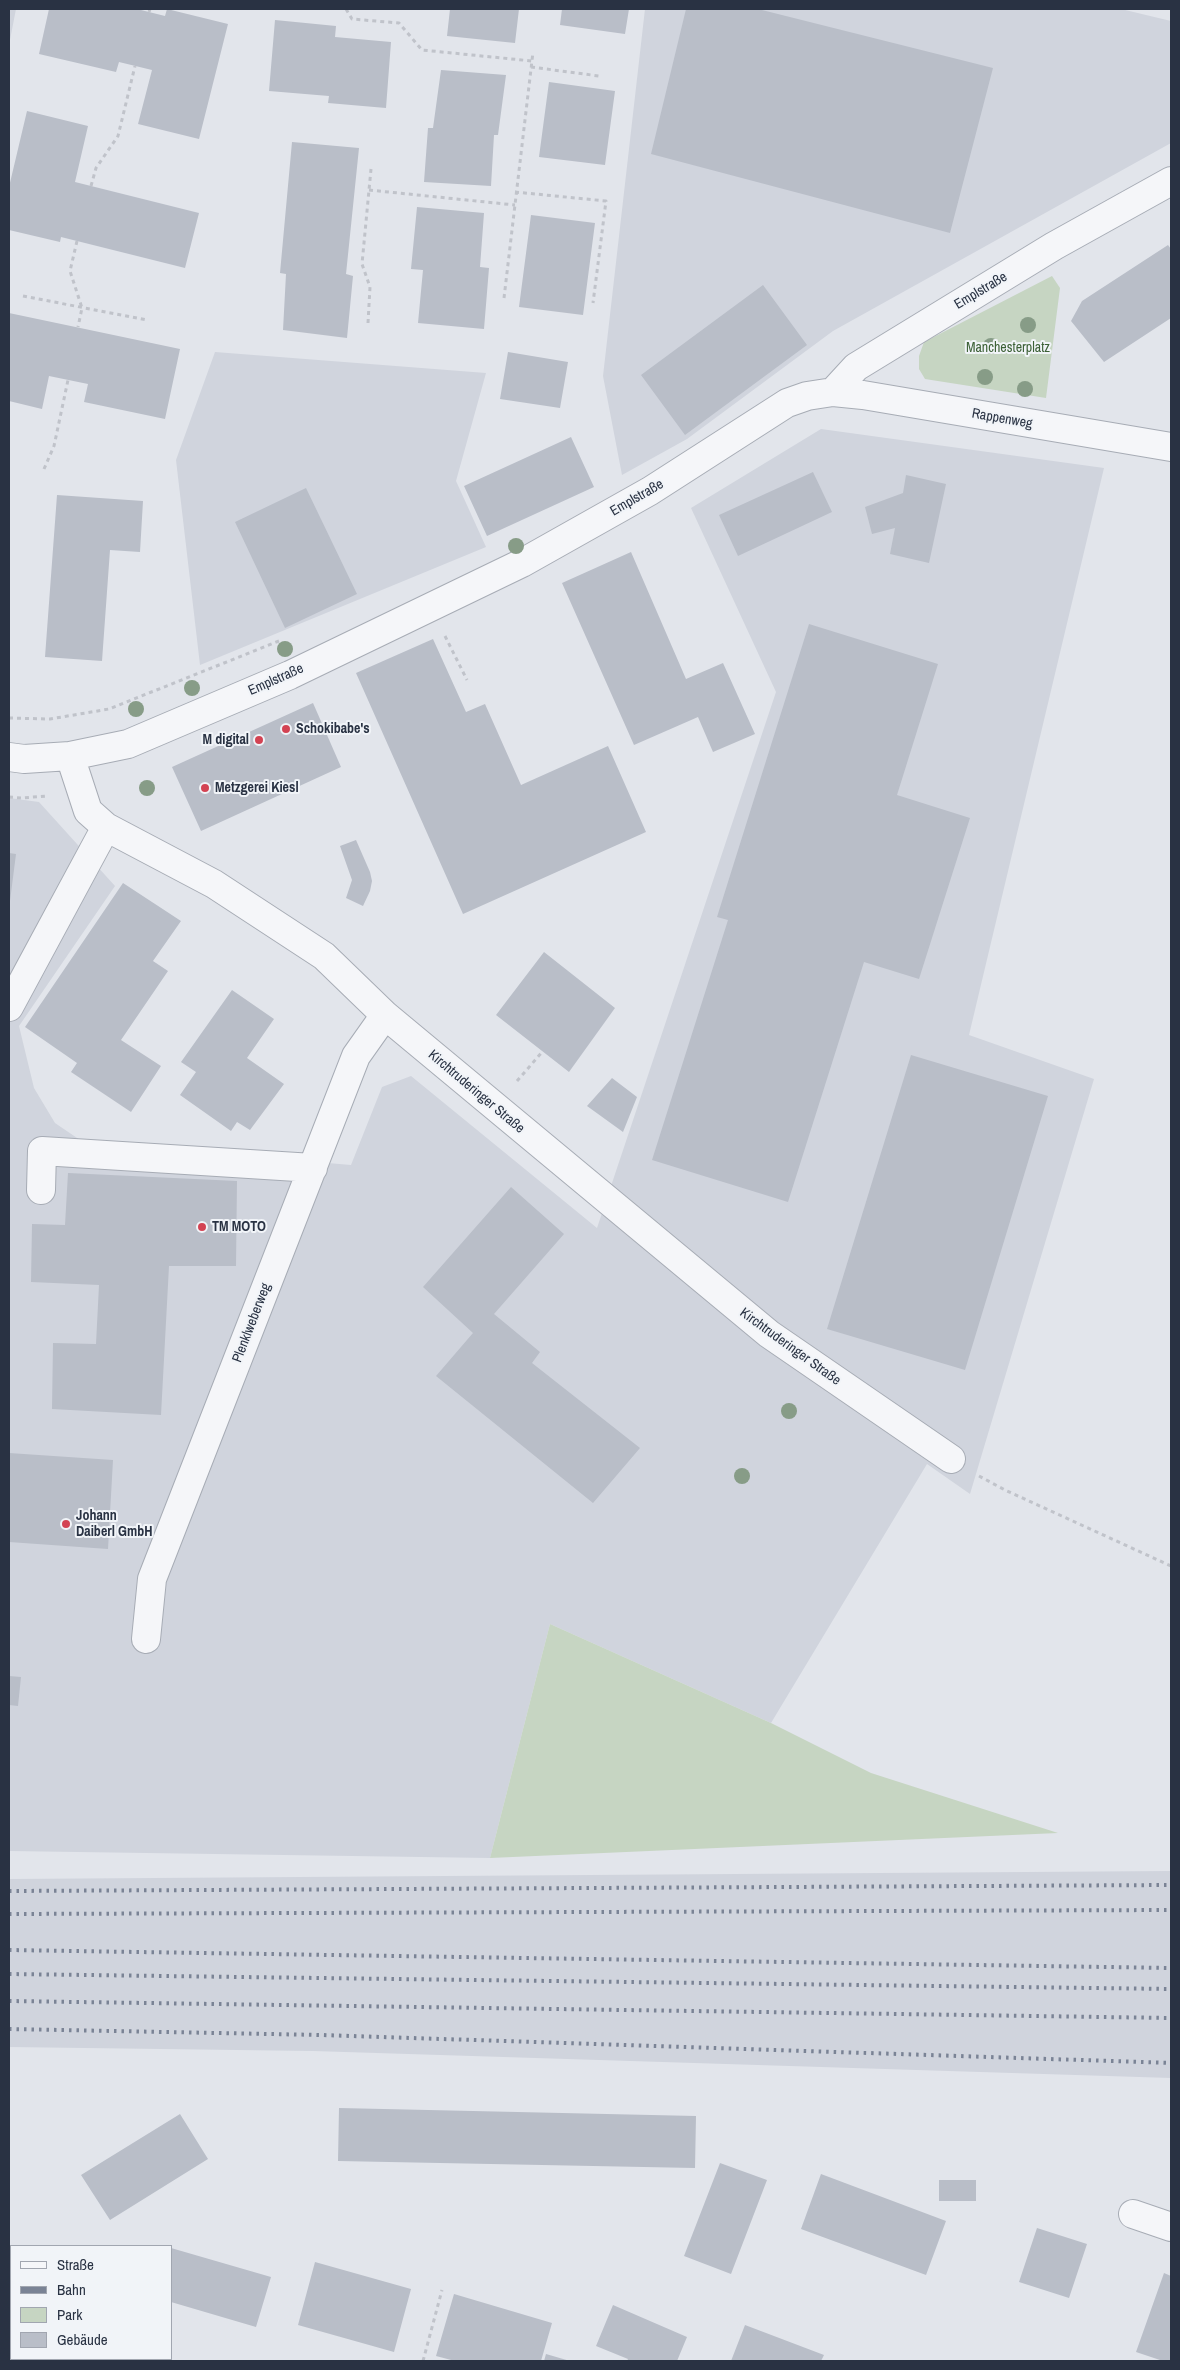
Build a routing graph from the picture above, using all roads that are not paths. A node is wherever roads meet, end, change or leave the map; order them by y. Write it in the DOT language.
graph roads {
  1 [pos="1171,180"];
  2 [pos="833,392"];
  3 [pos="1171,447"];
  4 [pos="70,756"];
  5 [pos="9,757"];
  6 [pos="106,827"];
  7 [pos="9,1007"];
  8 [pos="385,1015"];
  9 [pos="313,1168"];
  10 [pos="41,1190"];
  11 [pos="951,1459"];
  12 [pos="146,1639"];
  13 [pos="1134,2214"];
  14 [pos="1171,2227"];
  1 -- 2 [label="street, Emplstraße"];
  2 -- 3 [label="street, Rappenweg"];
  2 -- 4 [label="street, Emplstraße"];
  4 -- 5 [label="street"];
  4 -- 6 [label="street, Kirchtruderinger Straße"];
  6 -- 7 [label="street"];
  6 -- 8 [label="street, Kirchtruderinger Straße"];
  8 -- 9 [label="street, Plenklweberweg"];
  8 -- 11 [label="street, Kirchtruderinger Straße"];
  9 -- 10 [label="street"];
  9 -- 12 [label="street, Plenklweberweg"];
  13 -- 14 [label="street"];
}
